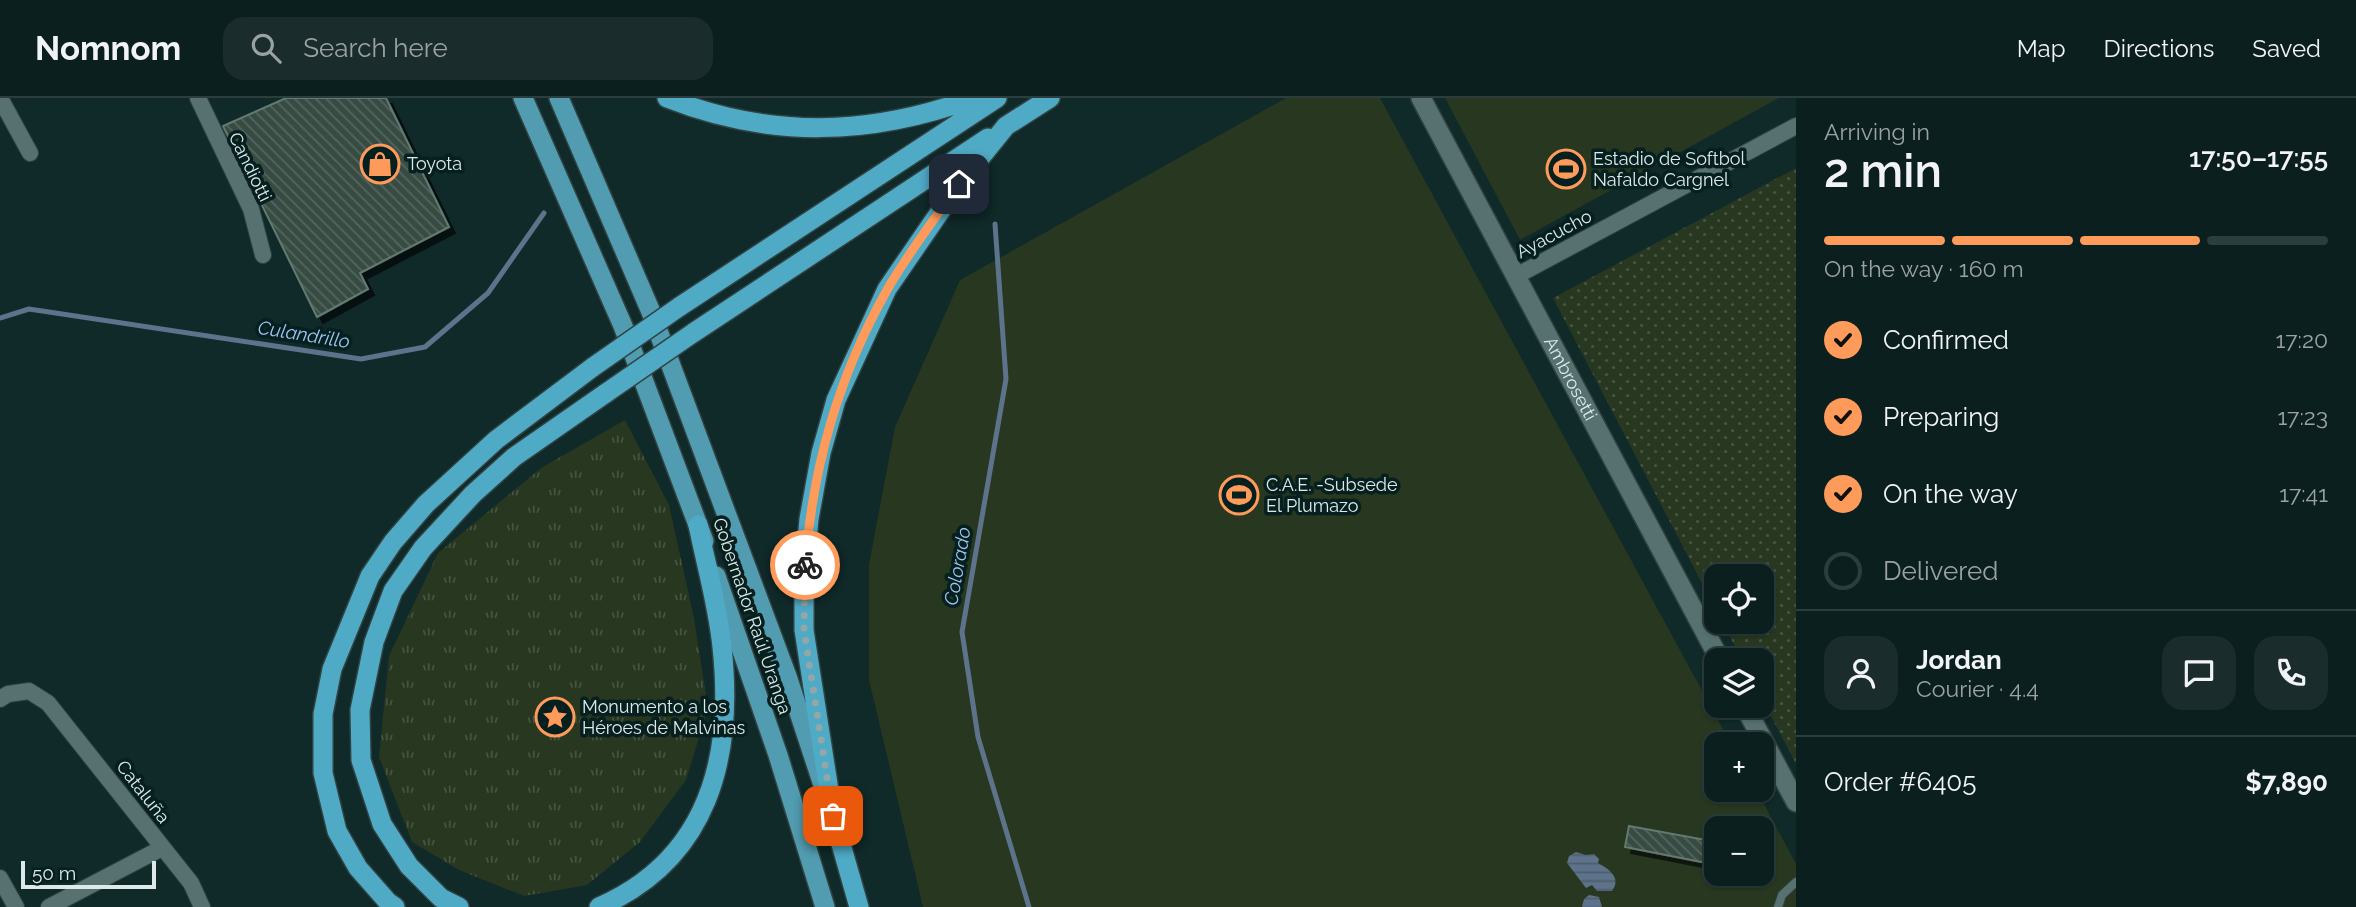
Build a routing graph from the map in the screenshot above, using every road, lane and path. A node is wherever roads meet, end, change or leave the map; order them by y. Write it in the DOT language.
graph roads {
  1 [pos="0,98"];
  2 [pos="198,98"];
  3 [pos="523,98"];
  4 [pos="559,98"];
  5 [pos="667,98"];
  6 [pos="974,98"];
  7 [pos="997,98"];
  8 [pos="1050,98"];
  9 [pos="1421,98"];
  10 [pos="1006,126"];
  11 [pos="1796,126"];
  12 [pos="30,153"];
  13 [pos="264,255"];
  14 [pos="1516,276"];
  15 [pos="698,526"];
  16 [pos="1714,648"];
  17 [pos="0,699"];
  18 [pos="1751,718"];
  19 [pos="1796,802"];
  20 [pos="833,816"];
  21 [pos="163,848"];
  22 [pos="0,878"];
  23 [pos="1796,882"];
  24 [pos="16,907"];
  25 [pos="49,907"];
  26 [pos="202,907"];
  27 [pos="395,907"];
  28 [pos="459,907"];
  29 [pos="599,907"];
  30 [pos="825,907"];
  31 [pos="859,907"];
  32 [pos="1778,907"];
  1 -- 12 [label="street"];
  2 -- 13 [label="street, Candiotti"];
  3 -- 15 [label="main road, Gobernador Raúl Uranga"];
  4 -- 20 [label="main road, Gobernador Raúl Uranga"];
  5 -- 6 [label="highway"];
  7 -- 27 [label="highway, bridge"];
  8 -- 10 [label="highway, Gobernador Raúl Uranga"];
  9 -- 14 [label="street, Ambrosetti"];
  10 -- 20 [label="highway, Gobernador Raúl Uranga"];
  10 -- 28 [label="highway, bridge"];
  11 -- 14 [label="street, Ayacucho"];
  14 -- 16 [label="street, Ambrosetti"];
  15 -- 29 [label="highway"];
  15 -- 30 [label="main road, Gobernador Raúl Uranga"];
  17 -- 21 [label="street, Cataluña"];
  18 -- 19 [label="street"];
  20 -- 31 [label="highway, Gobernador Raúl Uranga"];
  21 -- 25 [label="street"];
  21 -- 26 [label="street, Cataluña"];
  22 -- 24 [label="street"];
  23 -- 32 [label="lane"];
}
